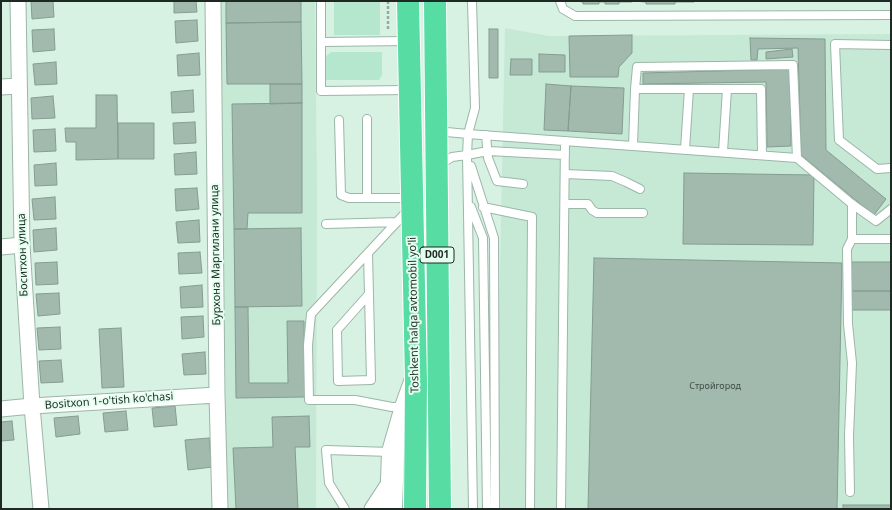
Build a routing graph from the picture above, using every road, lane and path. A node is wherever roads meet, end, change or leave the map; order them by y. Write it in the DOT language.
graph roads {
  1 [pos="18,1"];
  2 [pos="213,1"];
  3 [pos="321,1"];
  4 [pos="388,1"];
  5 [pos="408,1"];
  6 [pos="435,1"];
  7 [pos="472,1"];
  8 [pos="560,1"];
  9 [pos="891,15"];
  10 [pos="398,41"];
  11 [pos="321,42"];
  12 [pos="891,45"];
  13 [pos="19,86"];
  14 [pos="1,87"];
  15 [pos="635,89"];
  16 [pos="689,89"];
  17 [pos="727,89"];
  18 [pos="410,90"];
  19 [pos="367,119"];
  20 [pos="339,120"];
  21 [pos="436,131"];
  22 [pos="468,134"];
  23 [pos="486,135"];
  24 [pos="565,141"];
  25 [pos="632,146"];
  26 [pos="685,149"];
  27 [pos="488,151"];
  28 [pos="723,152"];
  29 [pos="565,154"];
  30 [pos="467,155"];
  31 [pos="762,155"];
  32 [pos="797,158"];
  33 [pos="436,166"];
  34 [pos="891,168"];
  35 [pos="565,174"];
  36 [pos="523,184"];
  37 [pos="640,190"];
  38 [pos="367,197"];
  39 [pos="469,201"];
  40 [pos="412,202"];
  41 [pos="565,204"];
  42 [pos="852,204"];
  43 [pos="483,207"];
  44 [pos="891,210"];
  45 [pos="643,213"];
  46 [pos="397,222"];
  47 [pos="326,224"];
  48 [pos="852,239"];
  49 [pos="891,239"];
  50 [pos="22,245"];
  51 [pos="1,247"];
  52 [pos="368,254"];
  53 [pos="368,294"];
  54 [pos="416,381"];
  55 [pos="217,395"];
  56 [pos="32,406"];
  57 [pos="406,407"];
  58 [pos="1,409"];
  59 [pos="393,452"];
  60 [pos="392,479"];
  61 [pos="850,492"];
  62 [pos="41,509"];
  63 [pos="220,509"];
  64 [pos="345,509"];
  65 [pos="372,509"];
  66 [pos="391,509"];
  67 [pos="415,509"];
  68 [pos="440,509"];
  69 [pos="473,509"];
  70 [pos="487,509"];
  71 [pos="495,509"];
  72 [pos="530,509"];
  73 [pos="561,509"];
  1 -- 13 [label="street, Боситхон улица"];
  2 -- 55 [label="street, Бурхона Маргилани улица"];
  3 -- 11 [label="lane"];
  4 -- 10 [label="path"];
  5 -- 10 [label="highway, Toshkent halqa avtomobil yo'li / D001"];
  6 -- 21 [label="highway, D001"];
  7 -- 22 [label="lane"];
  8 -- 9 [label="lane"];
  10 -- 11 [label="lane"];
  10 -- 18 [label="highway, Toshkent halqa avtomobil yo'li / D001"];
  11 -- 18 [label="lane"];
  12 -- 34 [label="lane"];
  13 -- 14 [label="street"];
  13 -- 50 [label="street, Боситхон улица"];
  15 -- 16 [label="lane"];
  15 -- 25 [label="lane"];
  15 -- 32 [label="lane"];
  16 -- 17 [label="lane"];
  16 -- 26 [label="lane"];
  17 -- 28 [label="lane"];
  17 -- 31 [label="lane"];
  18 -- 40 [label="highway, Toshkent halqa avtomobil yo'li / D001"];
  19 -- 38 [label="lane"];
  20 -- 38 [label="lane"];
  21 -- 22 [label="lane"];
  21 -- 33 [label="highway, D001"];
  22 -- 23 [label="lane"];
  22 -- 30 [label="lane"];
  23 -- 24 [label="lane"];
  23 -- 27 [label="lane"];
  24 -- 25 [label="lane"];
  24 -- 29 [label="lane"];
  25 -- 26 [label="lane"];
  26 -- 28 [label="lane"];
  27 -- 29 [label="lane"];
  27 -- 30 [label="lane"];
  27 -- 36 [label="lane"];
  28 -- 31 [label="lane"];
  29 -- 35 [label="lane"];
  30 -- 33 [label="lane"];
  30 -- 39 [label="lane"];
  30 -- 43 [label="lane"];
  31 -- 32 [label="lane"];
  32 -- 42 [label="lane"];
  33 -- 68 [label="highway, D001"];
  35 -- 37 [label="lane"];
  35 -- 41 [label="lane"];
  38 -- 40 [label="lane"];
  39 -- 69 [label="lane"];
  39 -- 70 [label="lane"];
  40 -- 46 [label="lane"];
  40 -- 54 [label="highway, Toshkent halqa avtomobil yo'li / D001"];
  41 -- 45 [label="lane"];
  41 -- 73 [label="lane"];
  42 -- 44 [label="lane"];
  42 -- 48 [label="lane"];
  43 -- 71 [label="lane"];
  43 -- 72 [label="lane"];
  46 -- 47 [label="lane"];
  46 -- 52 [label="lane"];
  48 -- 49 [label="lane"];
  48 -- 61 [label="lane"];
  50 -- 51 [label="street"];
  50 -- 56 [label="street, Боситхон улица"];
  52 -- 53 [label="lane"];
  52 -- 57 [label="lane"];
  53 -- 53 [label="lane"];
  54 -- 57 [label="street"];
  54 -- 67 [label="highway, Toshkent halqa avtomobil yo'li / D001"];
  55 -- 56 [label="street, Bositxon 1-o'tish ko'chasi"];
  55 -- 63 [label="street, Бурхона Маргилани улица"];
  56 -- 58 [label="street, Bositxon 1-o'tish ko'chasi"];
  56 -- 62 [label="street, Боситхон улица"];
  57 -- 59 [label="street"];
  59 -- 60 [label="street"];
  59 -- 64 [label="lane"];
  60 -- 65 [label="street"];
  60 -- 66 [label="street"];
}
